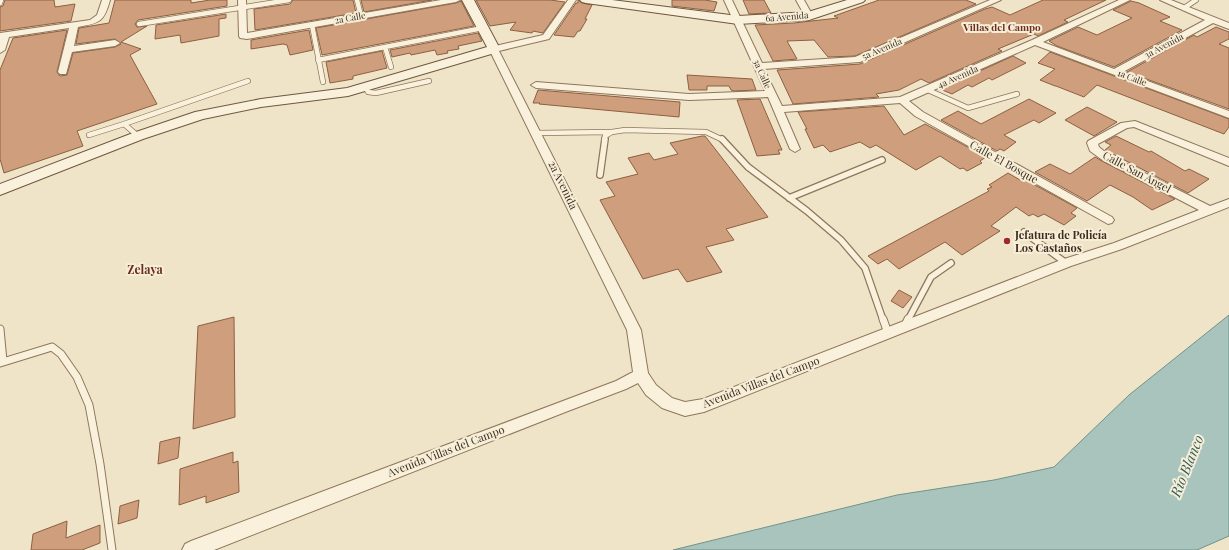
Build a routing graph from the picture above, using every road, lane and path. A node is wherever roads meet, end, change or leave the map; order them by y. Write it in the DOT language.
graph roads {
  1 [pos="1,0"];
  2 [pos="106,0"];
  3 [pos="289,0"];
  4 [pos="357,0"];
  5 [pos="456,0"];
  6 [pos="468,0"];
  7 [pos="572,0"];
  8 [pos="586,0"];
  9 [pos="728,0"];
  10 [pos="800,0"];
  11 [pos="859,0"];
  12 [pos="997,0"];
  13 [pos="1126,0"];
  14 [pos="1171,1"];
  15 [pos="1194,1"];
  16 [pos="0,4"];
  17 [pos="242,4"];
  18 [pos="1185,4"];
  19 [pos="361,16"];
  20 [pos="809,16"];
  21 [pos="1213,19"];
  22 [pos="738,20"];
  23 [pos="139,24"];
  24 [pos="74,25"];
  25 [pos="312,25"];
  26 [pos="1229,26"];
  27 [pos="483,28"];
  28 [pos="3,36"];
  29 [pos="1035,42"];
  30 [pos="115,44"];
  31 [pos="385,47"];
  32 [pos="494,49"];
  33 [pos="0,50"];
  34 [pos="68,50"];
  35 [pos="318,60"];
  36 [pos="758,66"];
  37 [pos="391,67"];
  38 [pos="63,72"];
  39 [pos="1116,72"];
  40 [pos="248,81"];
  41 [pos="429,81"];
  42 [pos="323,82"];
  43 [pos="536,85"];
  44 [pos="365,86"];
  45 [pos="928,90"];
  46 [pos="771,94"];
  47 [pos="1017,94"];
  48 [pos="902,100"];
  49 [pos="778,109"];
  50 [pos="1229,115"];
  51 [pos="124,124"];
  52 [pos="537,132"];
  53 [pos="612,132"];
  54 [pos="89,135"];
  55 [pos="138,136"];
  56 [pos="795,149"];
  57 [pos="882,160"];
  58 [pos="1229,162"];
  59 [pos="600,175"];
  60 [pos="0,190"];
  61 [pos="789,198"];
  62 [pos="1229,203"];
  63 [pos="1211,211"];
  64 [pos="1108,220"];
  65 [pos="1024,232"];
  66 [pos="951,262"];
  67 [pos="1066,263"];
  68 [pos="904,327"];
  69 [pos="0,329"];
  70 [pos="888,333"];
  71 [pos="2,362"];
  72 [pos="641,375"];
  73 [pos="112,550"];
  74 [pos="192,550"];
  1 -- 16 [label="lane"];
  2 -- 24 [label="street"];
  3 -- 17 [label="lane"];
  4 -- 19 [label="lane"];
  5 -- 19 [label="street, 2a Calle"];
  6 -- 27 [label="street, 2a Avenida"];
  7 -- 32 [label="street"];
  8 -- 22 [label="street"];
  9 -- 22 [label="street, 3a Calle"];
  10 -- 20 [label="street"];
  11 -- 20 [label="street, 6a Avenida"];
  12 -- 36 [label="street, 5a Avenida"];
  13 -- 29 [label="street, 4a Avenida"];
  14 -- 18 [label="street"];
  15 -- 18 [label="lane"];
  15 -- 18 [label="lane"];
  17 -- 23 [label="lane"];
  17 -- 25 [label="street, 2a Calle"];
  18 -- 21 [label="street"];
  19 -- 25 [label="street, 2a Calle"];
  20 -- 22 [label="street, 6a Avenida"];
  21 -- 26 [label="street"];
  21 -- 39 [label="street, 3a Avenida"];
  22 -- 36 [label="street, 3a Calle"];
  24 -- 28 [label="street"];
  24 -- 34 [label="street"];
  25 -- 35 [label="lane"];
  27 -- 31 [label="lane"];
  27 -- 32 [label="street, 2a Avenida"];
  28 -- 33 [label="street"];
  29 -- 39 [label="street, 1a Calle"];
  29 -- 45 [label="street, 4a Avenida"];
  30 -- 34 [label="street"];
  31 -- 35 [label="lane"];
  31 -- 37 [label="lane"];
  32 -- 44 [label="street"];
  32 -- 52 [label="street, 2a Avenida"];
  34 -- 38 [label="street"];
  35 -- 42 [label="lane"];
  36 -- 46 [label="street, 3a Calle"];
  39 -- 50 [label="street, 1a Calle"];
  40 -- 51 [label="lane"];
  41 -- 44 [label="lane"];
  43 -- 46 [label="street"];
  44 -- 55 [label="street"];
  45 -- 47 [label="lane"];
  45 -- 48 [label="street, 4a Avenida"];
  46 -- 49 [label="street, 3a Calle"];
  48 -- 49 [label="street, 4a Avenida"];
  48 -- 64 [label="street, Calle El Bosque"];
  49 -- 56 [label="street, 3a Calle"];
  51 -- 54 [label="lane"];
  51 -- 55 [label="lane"];
  52 -- 53 [label="lane"];
  52 -- 72 [label="street, 2a Avenida"];
  53 -- 59 [label="lane"];
  53 -- 61 [label="lane"];
  55 -- 60 [label="street"];
  57 -- 61 [label="lane"];
  58 -- 63 [label="street, Calle San Ángel"];
  61 -- 70 [label="lane"];
  62 -- 63 [label="street, Avenida Villas del Campo"];
  63 -- 67 [label="street, Avenida Villas del Campo"];
  65 -- 67 [label="lane"];
  66 -- 68 [label="lane"];
  67 -- 68 [label="street, Avenida Villas del Campo"];
  68 -- 70 [label="street, Avenida Villas del Campo"];
  69 -- 71 [label="lane"];
  70 -- 72 [label="street, Avenida Villas del Campo"];
  71 -- 73 [label="lane"];
  72 -- 74 [label="street, Avenida Villas del Campo"];
}
